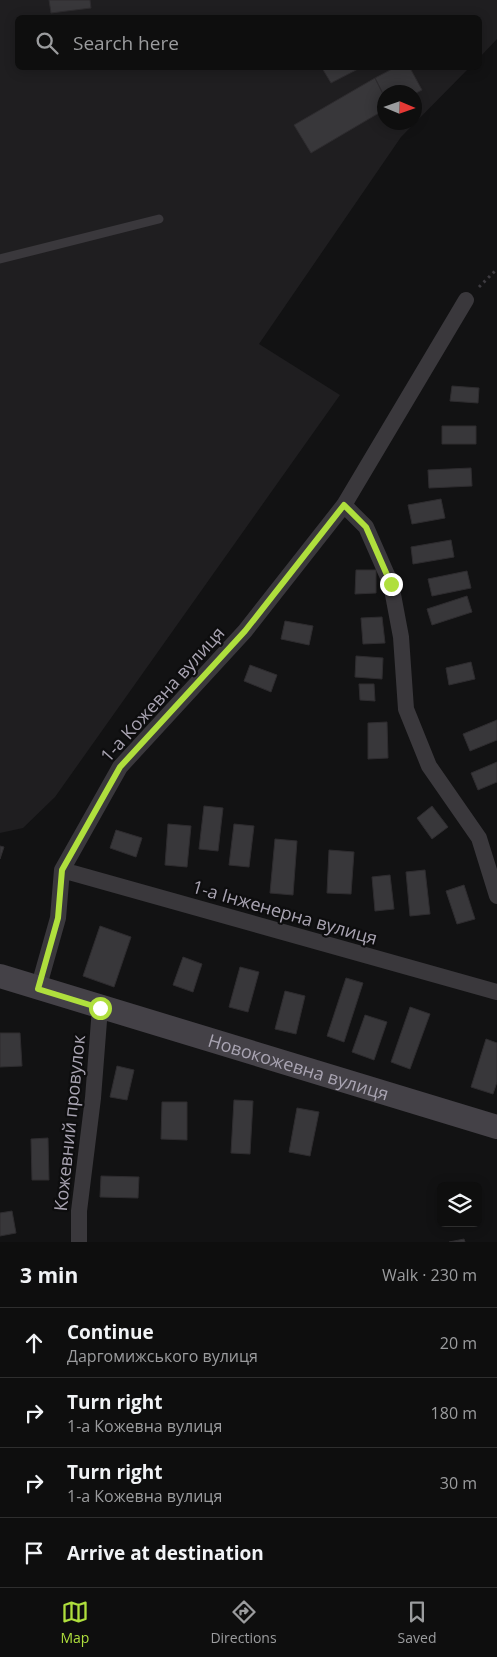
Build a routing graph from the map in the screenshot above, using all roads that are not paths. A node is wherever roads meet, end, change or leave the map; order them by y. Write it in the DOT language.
graph roads {
  1 [pos="159,219"];
  2 [pos="0,259"];
  3 [pos="466,300"];
  4 [pos="344,505"];
  5 [pos="62,870"];
  6 [pos="497,896"];
  7 [pos="0,976"];
  8 [pos="38,989"];
  9 [pos="497,992"];
  10 [pos="100,1008"];
  11 [pos="497,1127"];
  12 [pos="79,1242"];
  1 -- 2 [label="lane"];
  3 -- 4 [label="street, 1-а Кожевна вулиця"];
  4 -- 5 [label="street, 1-а Кожевна вулиця"];
  4 -- 6 [label="street"];
  5 -- 8 [label="street, 1-а Кожевна вулиця"];
  5 -- 9 [label="street, 1-а Інженерна вулиця"];
  7 -- 8 [label="street, Новокожевна вулиця"];
  8 -- 10 [label="street, Новокожевна вулиця"];
  10 -- 11 [label="street, Новокожевна вулиця"];
  10 -- 12 [label="street, Кожевний провулок"];
}
